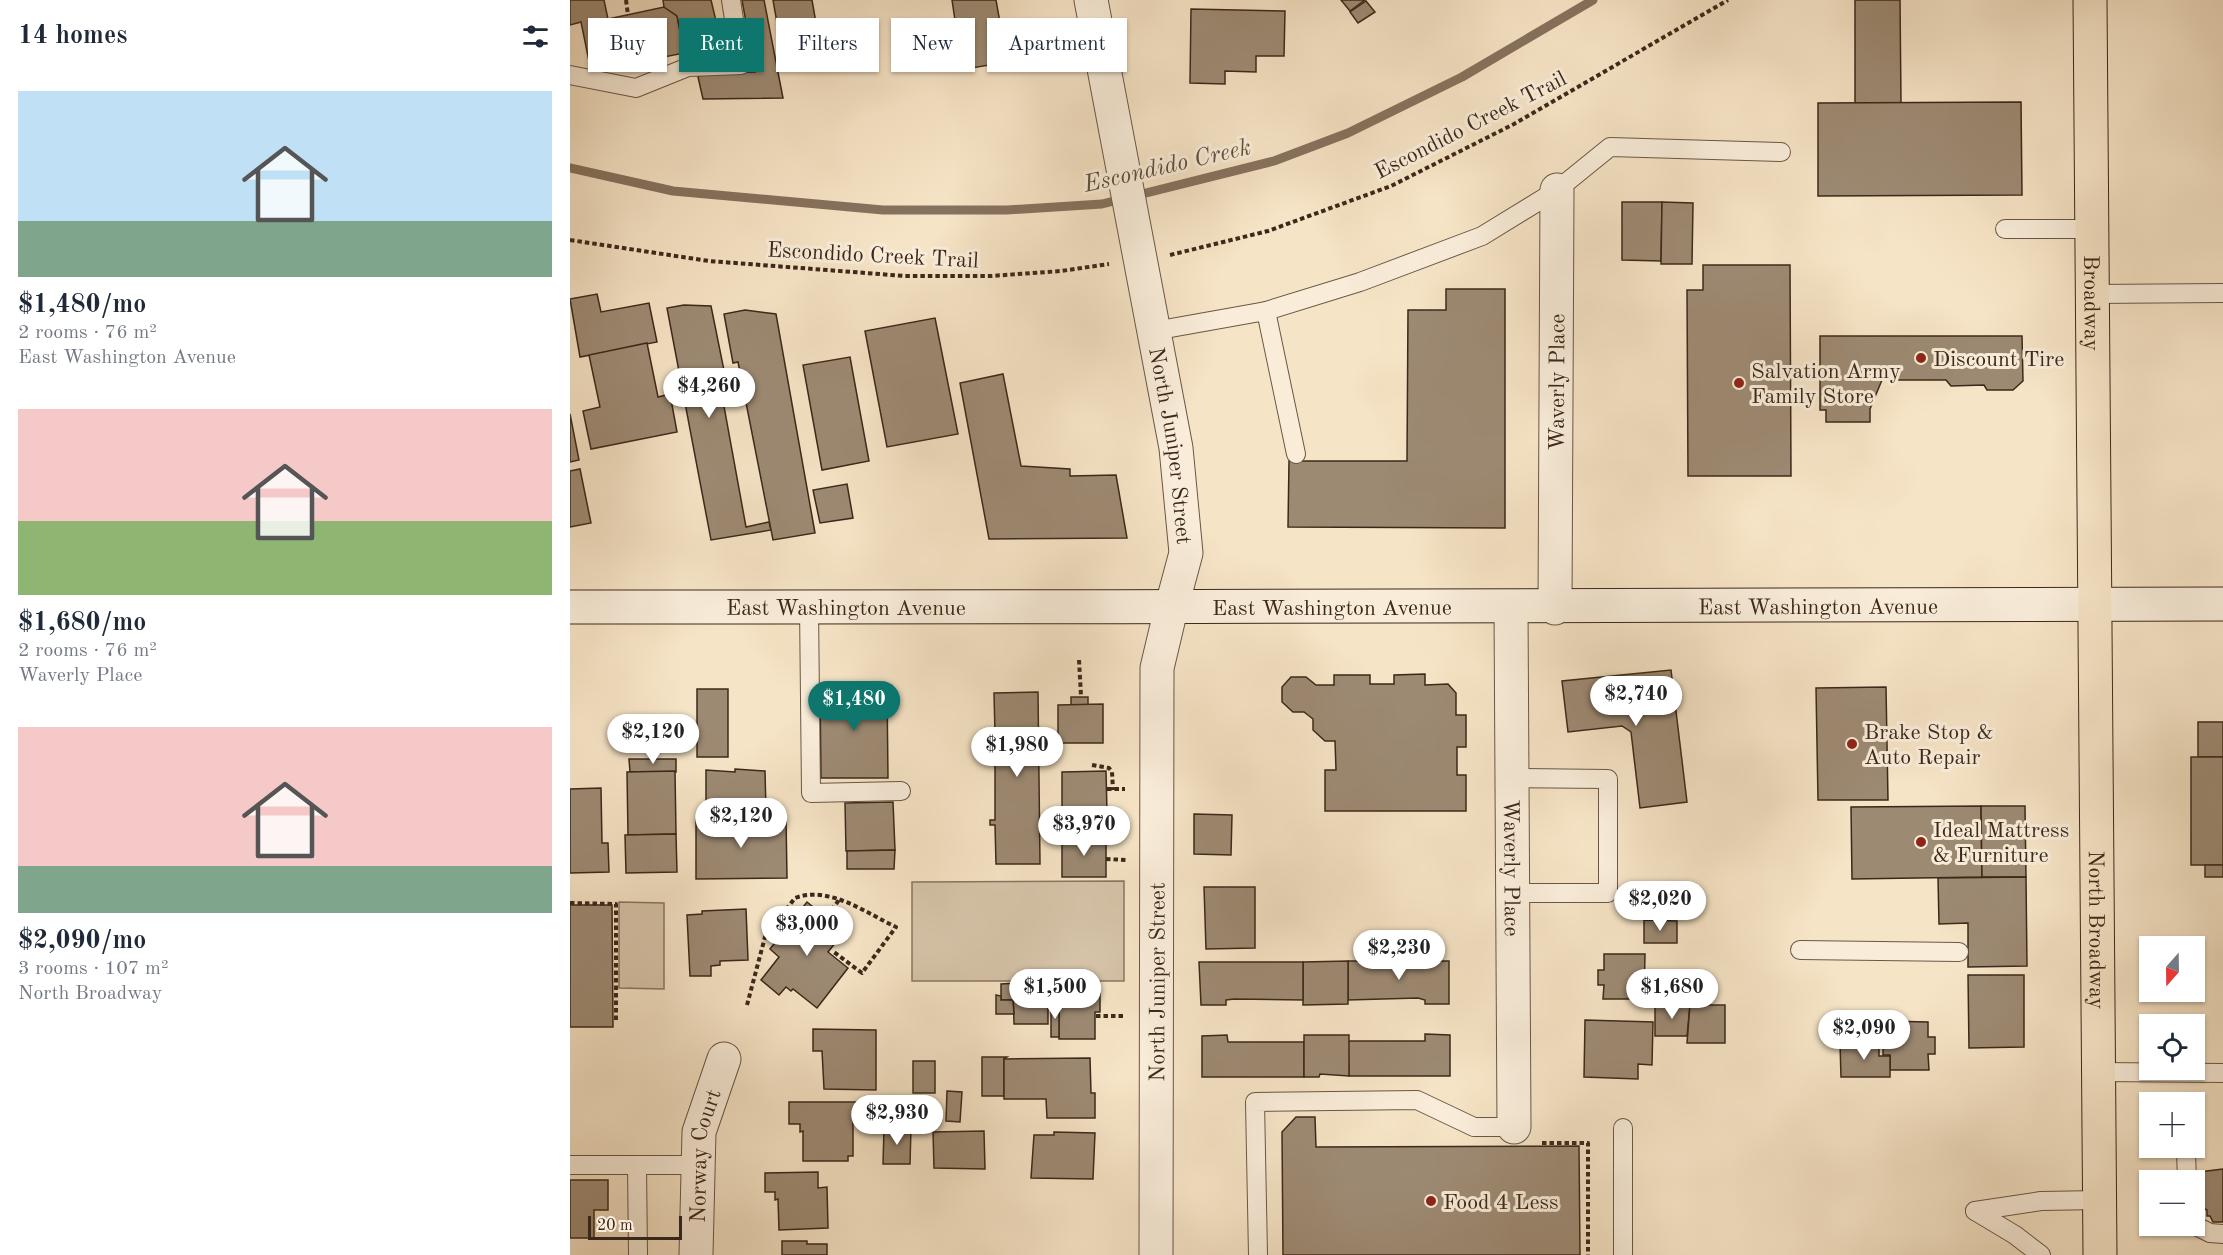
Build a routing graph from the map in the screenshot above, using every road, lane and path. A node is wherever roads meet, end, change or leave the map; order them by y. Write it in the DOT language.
graph roads {
  1 [pos="626,0"];
  2 [pos="731,0"];
  3 [pos="1091,0"];
  4 [pos="1728,0"];
  5 [pos="2090,0"];
  6 [pos="628,15"];
  7 [pos="570,75"];
  8 [pos="1781,152"];
  9 [pos="1557,190"];
  10 [pos="2005,229"];
  11 [pos="2091,229"];
  12 [pos="570,240"];
  13 [pos="1139,254"];
  14 [pos="2223,293"];
  15 [pos="2092,294"];
  16 [pos="1266,311"];
  17 [pos="1154,331"];
  18 [pos="1296,454"];
  19 [pos="2223,604"];
  20 [pos="809,606"];
  21 [pos="2094,606"];
  22 [pos="570,607"];
  23 [pos="1511,608"];
  24 [pos="1556,608"];
  25 [pos="1171,609"];
  26 [pos="1079,660"];
  27 [pos="1081,696"];
  28 [pos="1092,765"];
  29 [pos="1512,778"];
  30 [pos="1107,789"];
  31 [pos="1126,789"];
  32 [pos="1113,790"];
  33 [pos="901,791"];
  34 [pos="1106,859"];
  35 [pos="1126,860"];
  36 [pos="1513,893"];
  37 [pos="839,900"];
  38 [pos="570,903"];
  39 [pos="827,916"];
  40 [pos="1800,950"];
  41 [pos="834,952"];
  42 [pos="1959,952"];
  43 [pos="747,1005"];
  44 [pos="1095,1016"];
  45 [pos="1127,1016"];
  46 [pos="616,1022"];
  47 [pos="724,1059"];
  48 [pos="2098,1072"];
  49 [pos="2223,1072"];
  50 [pos="1623,1128"];
  51 [pos="1527,1135"];
  52 [pos="570,1165"];
  53 [pos="637,1165"];
  54 [pos="697,1165"];
  55 [pos="2100,1200"];
  56 [pos="2205,1230"];
  57 [pos="2223,1234"];
  58 [pos="638,1255"];
  59 [pos="696,1255"];
  60 [pos="1156,1255"];
  61 [pos="1258,1255"];
  62 [pos="1588,1255"];
  63 [pos="1623,1255"];
  64 [pos="2041,1255"];
  65 [pos="2100,1255"];
  1 -- 6 [label="path"];
  2 -- 7 [label="lane"];
  3 -- 13 [label="street, North Juniper Street"];
  4 -- 13 [label="path, Escondido Creek Trail"];
  5 -- 11 [label="main road, Broadway"];
  8 -- 9 [label="lane"];
  9 -- 16 [label="lane"];
  9 -- 24 [label="street, Waverly Place"];
  10 -- 11 [label="lane"];
  11 -- 15 [label="main road, Broadway"];
  12 -- 13 [label="path, Escondido Creek Trail"];
  13 -- 17 [label="street, North Juniper Street"];
  14 -- 15 [label="lane"];
  15 -- 21 [label="main road, Broadway"];
  16 -- 17 [label="lane"];
  16 -- 18 [label="lane"];
  17 -- 25 [label="street, North Juniper Street"];
  19 -- 21 [label="street, East Washington Avenue"];
  20 -- 22 [label="street, East Washington Avenue"];
  20 -- 25 [label="street, East Washington Avenue"];
  20 -- 33 [label="lane"];
  21 -- 24 [label="street, East Washington Avenue"];
  21 -- 48 [label="main road, North Broadway"];
  23 -- 24 [label="street, East Washington Avenue"];
  23 -- 25 [label="street, East Washington Avenue"];
  23 -- 29 [label="street, Waverly Place"];
  25 -- 60 [label="street, North Juniper Street"];
  26 -- 27 [label="path"];
  28 -- 32 [label="path"];
  29 -- 36 [label="street, Waverly Place"];
  29 -- 36 [label="lane"];
  30 -- 32 [label="path"];
  31 -- 32 [label="path"];
  34 -- 35 [label="path"];
  36 -- 51 [label="street, Waverly Place"];
  37 -- 39 [label="path"];
  37 -- 41 [label="path"];
  37 -- 43 [label="path"];
  38 -- 46 [label="path"];
  40 -- 42 [label="lane"];
  44 -- 45 [label="path"];
  47 -- 54 [label="street, Norway Court"];
  48 -- 49 [label="lane"];
  48 -- 55 [label="main road, North Broadway"];
  50 -- 63 [label="lane"];
  51 -- 61 [label="lane"];
  51 -- 62 [label="path"];
  52 -- 53 [label="lane"];
  53 -- 54 [label="lane"];
  53 -- 58 [label="lane"];
  54 -- 59 [label="street, Norway Court"];
  55 -- 64 [label="lane"];
  55 -- 65 [label="main road, North Broadway"];
  56 -- 57 [label="lane"];
}
